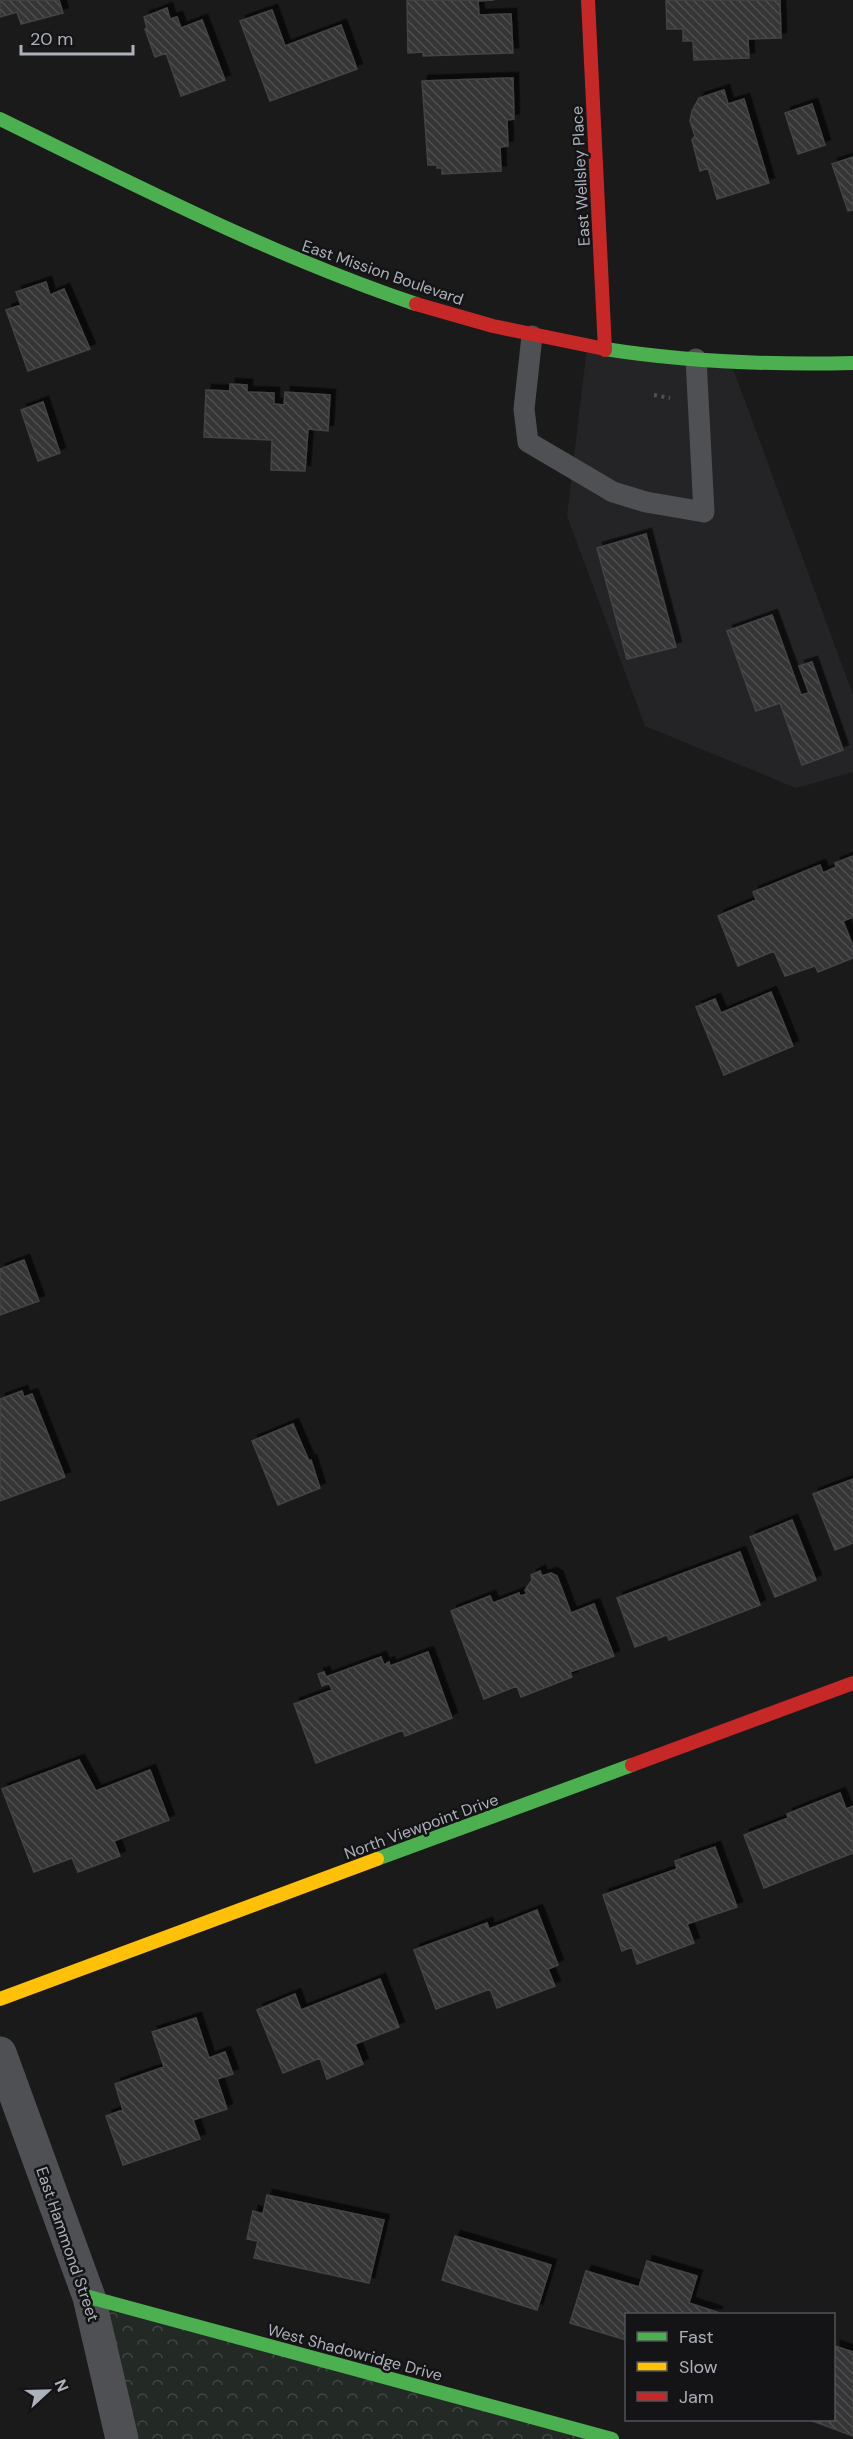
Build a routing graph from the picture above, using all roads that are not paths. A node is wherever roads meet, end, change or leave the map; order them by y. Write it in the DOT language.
graph roads {
  1 [pos="588,0"];
  2 [pos="0,119"];
  3 [pos="532,336"];
  4 [pos="605,350"];
  5 [pos="696,359"];
  6 [pos="853,363"];
  7 [pos="853,1683"];
  8 [pos="0,1999"];
  9 [pos="0,2053"];
  10 [pos="89,2297"];
  11 [pos="122,2439"];
  12 [pos="612,2439"];
  1 -- 4 [label="street, East Wellsley Place"];
  2 -- 3 [label="street, East Mission Boulevard"];
  3 -- 4 [label="street, East Mission Boulevard"];
  3 -- 5 [label="lane"];
  4 -- 5 [label="street, East Mission Boulevard"];
  5 -- 6 [label="street, East Mission Boulevard"];
  7 -- 8 [label="street, North Viewpoint Drive"];
  9 -- 10 [label="street, East Hammond Street"];
  10 -- 11 [label="street, East Hammond Street"];
  10 -- 12 [label="street, West Shadowridge Drive"];
}
